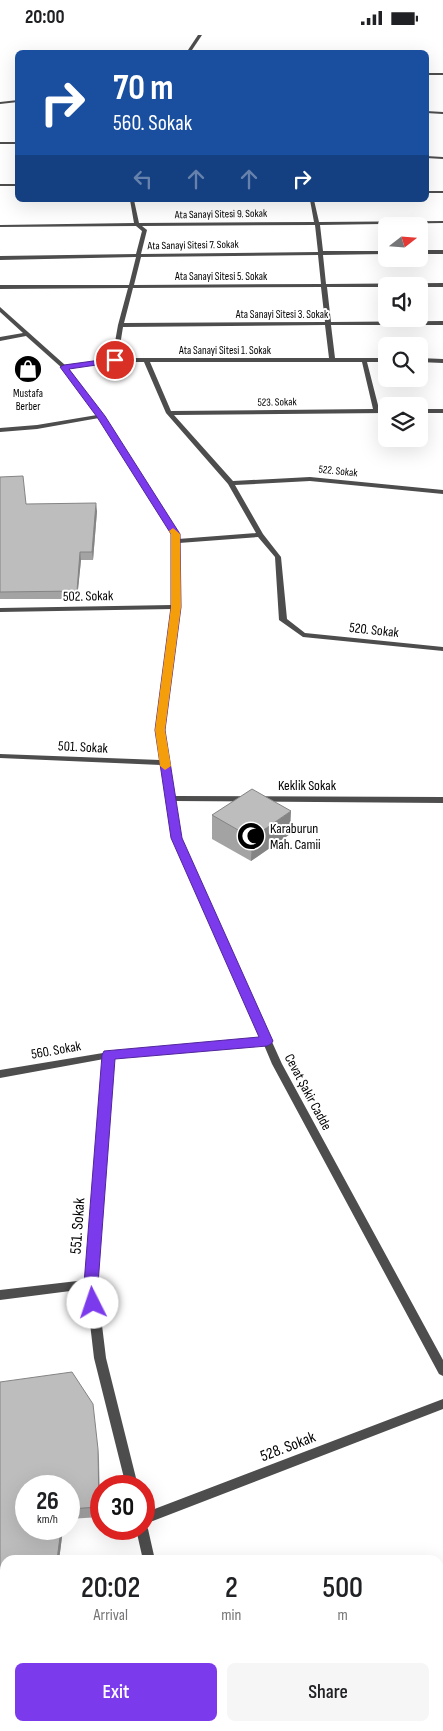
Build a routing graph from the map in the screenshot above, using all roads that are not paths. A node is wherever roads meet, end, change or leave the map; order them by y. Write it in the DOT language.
graph roads {
  1 [pos="200,35"];
  2 [pos="190,50"];
  3 [pos="429,74"];
  4 [pos="443,74"];
  5 [pos="15,101"];
  6 [pos="0,103"];
  7 [pos="429,112"];
  8 [pos="443,113"];
  9 [pos="0,143"];
  10 [pos="15,143"];
  11 [pos="429,157"];
  12 [pos="443,158"];
  13 [pos="0,185"];
  14 [pos="15,185"];
  15 [pos="429,192"];
  16 [pos="443,192"];
  17 [pos="132,202"];
  18 [pos="312,202"];
  19 [pos="443,222"];
  20 [pos="317,223"];
  21 [pos="137,225"];
  22 [pos="0,227"];
  23 [pos="378,252"];
  24 [pos="428,252"];
  25 [pos="443,252"];
  26 [pos="320,253"];
  27 [pos="140,256"];
  28 [pos="0,258"];
  29 [pos="324,285"];
  30 [pos="443,285"];
  31 [pos="131,286"];
  32 [pos="0,287"];
  33 [pos="0,309"];
  34 [pos="443,323"];
  35 [pos="328,324"];
  36 [pos="121,325"];
  37 [pos="28,334"];
  38 [pos="0,339"];
  39 [pos="115,360"];
  40 [pos="146,360"];
  41 [pos="332,360"];
  42 [pos="364,360"];
  43 [pos="378,361"];
  44 [pos="428,361"];
  45 [pos="443,361"];
  46 [pos="64,367"];
  47 [pos="376,411"];
  48 [pos="428,411"];
  49 [pos="443,411"];
  50 [pos="169,413"];
  51 [pos="101,416"];
  52 [pos="0,430"];
  53 [pos="231,483"];
  54 [pos="443,492"];
  55 [pos="260,535"];
  56 [pos="175,541"];
  57 [pos="176,607"];
  58 [pos="0,610"];
  59 [pos="443,649"];
  60 [pos="0,756"];
  61 [pos="165,763"];
  62 [pos="170,798"];
  63 [pos="443,800"];
  64 [pos="267,1041"];
  65 [pos="108,1055"];
  66 [pos="0,1074"];
  67 [pos="91,1284"];
  68 [pos="0,1295"];
  69 [pos="443,1371"];
  70 [pos="443,1404"];
  71 [pos="129,1475"];
  72 [pos="155,1515"];
  73 [pos="144,1540"];
  74 [pos="148,1555"];
  1 -- 2 [label="street"];
  3 -- 4 [label="street"];
  5 -- 6 [label="street"];
  7 -- 8 [label="street"];
  9 -- 10 [label="street"];
  11 -- 12 [label="street"];
  13 -- 14 [label="street"];
  15 -- 16 [label="street"];
  17 -- 21 [label="street"];
  18 -- 20 [label="street"];
  19 -- 20 [label="street, Ata Sanayi Sitesi 9. Sokak"];
  20 -- 21 [label="street, Ata Sanayi Sitesi 9. Sokak"];
  20 -- 26 [label="street"];
  21 -- 22 [label="street, Ata Sanayi Sitesi 9. Sokak"];
  21 -- 27 [label="street"];
  23 -- 26 [label="street, Ata Sanayi Sitesi 7. Sokak"];
  24 -- 25 [label="street"];
  26 -- 27 [label="street, Ata Sanayi Sitesi 7. Sokak"];
  26 -- 29 [label="street"];
  27 -- 28 [label="street, Ata Sanayi Sitesi 7. Sokak"];
  27 -- 31 [label="street"];
  29 -- 30 [label="street, Ata Sanayi Sitesi 5. Sokak"];
  29 -- 31 [label="street, Ata Sanayi Sitesi 5. Sokak"];
  29 -- 35 [label="street"];
  31 -- 32 [label="street, Ata Sanayi Sitesi 5. Sokak"];
  31 -- 36 [label="street"];
  33 -- 37 [label="street, Cevat Şakir Cadde"];
  34 -- 35 [label="street, Ata Sanayi Sitesi 3. Sokak"];
  35 -- 36 [label="street, Ata Sanayi Sitesi 3. Sokak"];
  35 -- 41 [label="street"];
  36 -- 39 [label="street"];
  37 -- 38 [label="street"];
  37 -- 46 [label="street, Cevat Şakir Cadde"];
  39 -- 40 [label="street, Ata Sanayi Sitesi 1. Sokak"];
  39 -- 46 [label="street, Ata Sanayi Sitesi 1. Sokak"];
  40 -- 41 [label="street, Ata Sanayi Sitesi 1. Sokak"];
  40 -- 50 [label="street"];
  41 -- 42 [label="street, Ata Sanayi Sitesi 1. Sokak"];
  42 -- 43 [label="street, Ata Sanayi Sitesi 1. Sokak"];
  42 -- 47 [label="street"];
  44 -- 45 [label="street"];
  46 -- 51 [label="street, Cevat Şakir Cadde"];
  47 -- 50 [label="street, 523. Sokak"];
  48 -- 49 [label="street"];
  50 -- 53 [label="street"];
  51 -- 52 [label="street"];
  51 -- 56 [label="street, Cevat Şakir Cadde"];
  53 -- 54 [label="street, 522. Sokak"];
  53 -- 55 [label="street"];
  55 -- 56 [label="street"];
  55 -- 59 [label="street, 520. Sokak"];
  56 -- 57 [label="street, Cevat Şakir Cadde"];
  57 -- 58 [label="street, 502. Sokak"];
  57 -- 61 [label="street, Cevat Şakir Cadde"];
  60 -- 61 [label="street, 501. Sokak"];
  61 -- 62 [label="street, Cevat Şakir Cadde"];
  62 -- 63 [label="street, Keklik Sokak"];
  62 -- 64 [label="street, Cevat Şakir Cadde"];
  64 -- 65 [label="street, 560. Sokak"];
  64 -- 69 [label="street, Cevat Şakir Cadde"];
  65 -- 66 [label="street, 560. Sokak"];
  65 -- 67 [label="street, 551. Sokak"];
  67 -- 68 [label="street"];
  67 -- 71 [label="street, 551. Sokak"];
  70 -- 72 [label="street, 528. Sokak"];
  73 -- 74 [label="street"];
}
